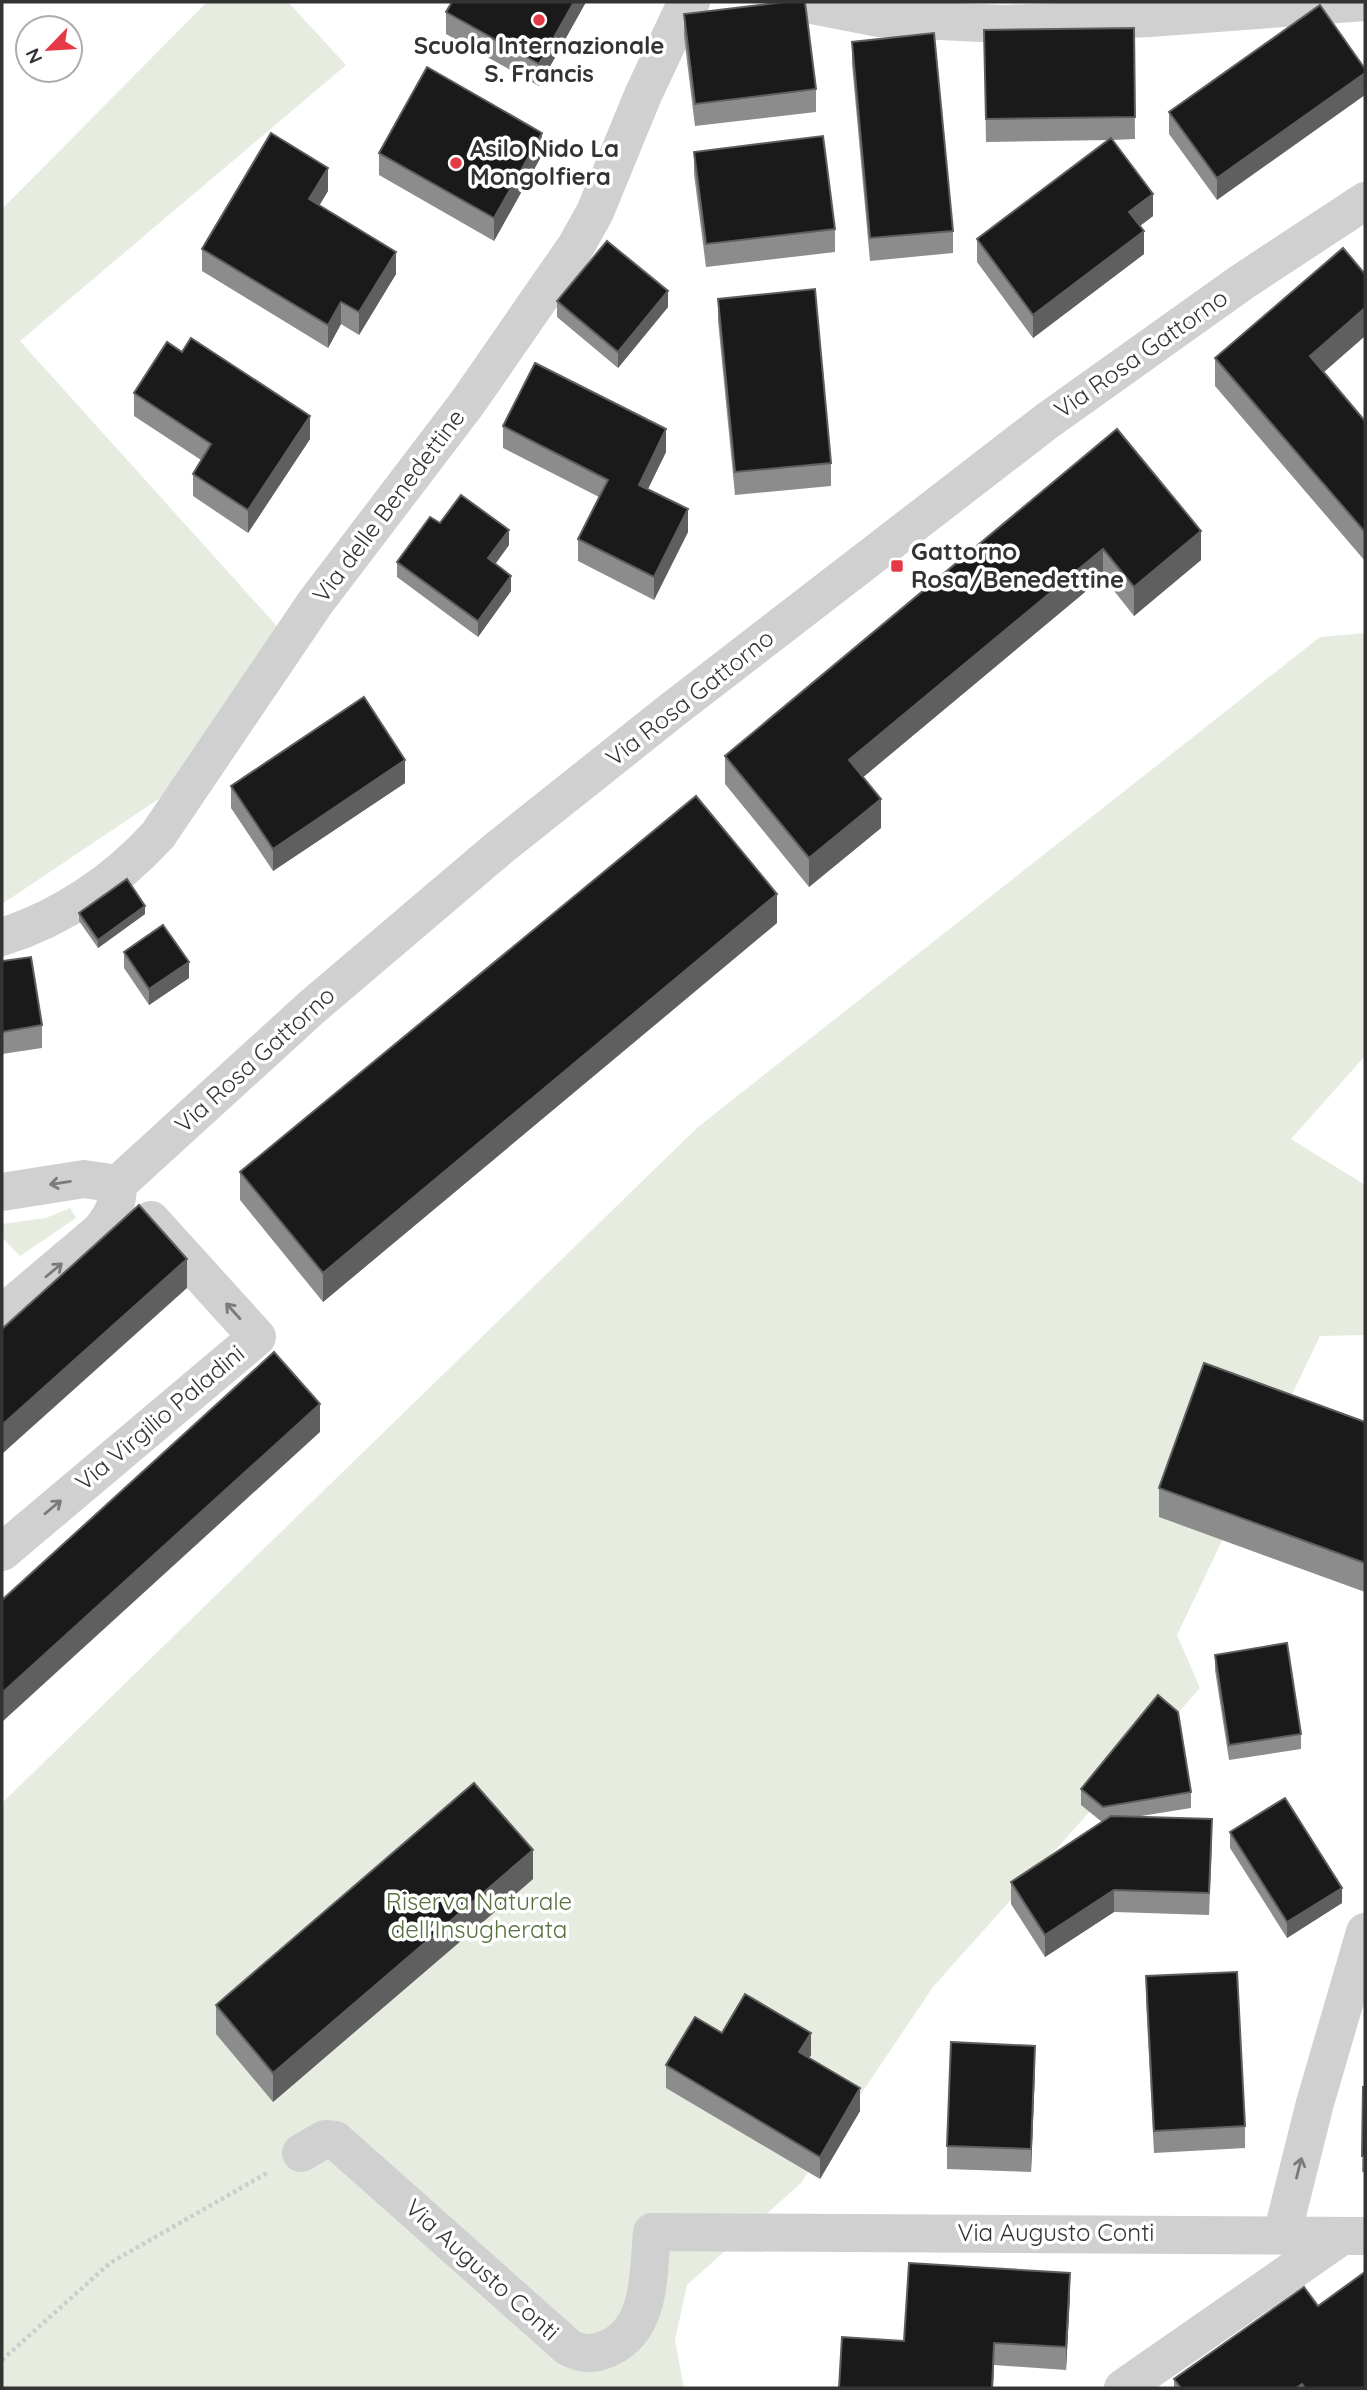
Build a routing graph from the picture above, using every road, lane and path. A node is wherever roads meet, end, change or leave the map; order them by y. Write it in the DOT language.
graph roads {
  1 [pos="691,2"];
  2 [pos="797,2"];
  3 [pos="1365,2"];
  4 [pos="903,11"];
  5 [pos="1365,201"];
  6 [pos="1365,225"];
  7 [pos="1292,249"];
  8 [pos="2,937"];
  9 [pos="118,1184"];
  10 [pos="2,1192"];
  11 [pos="2,1314"];
  12 [pos="2,1552"];
  13 [pos="1365,1932"];
  14 [pos="301,2153"];
  15 [pos="1282,2235"];
  16 [pos="1354,2236"];
  17 [pos="2,2360"];
  18 [pos="1124,2388"];
  1 -- 8 [label="street, Via delle Benedettine"];
  2 -- 4 [label="street"];
  3 -- 4 [label="street"];
  5 -- 7 [label="street, Via Rosa Gattorno"];
  6 -- 7 [label="street, Via Rosa Gattorno"];
  7 -- 9 [label="street, Via Rosa Gattorno"];
  9 -- 10 [label="street, one-way"];
  11 -- 9 [label="street, one-way"];
  12 -- 9 [label="street, Via Virgilio Paladini, one-way"];
  15 -- 13 [label="street, one-way"];
  14 -- 15 [label="street, Via Augusto Conti"];
  14 -- 17 [label="path"];
  15 -- 16 [label="street, Via Augusto Conti"];
  16 -- 18 [label="street, Via Augusto Conti"];
}
